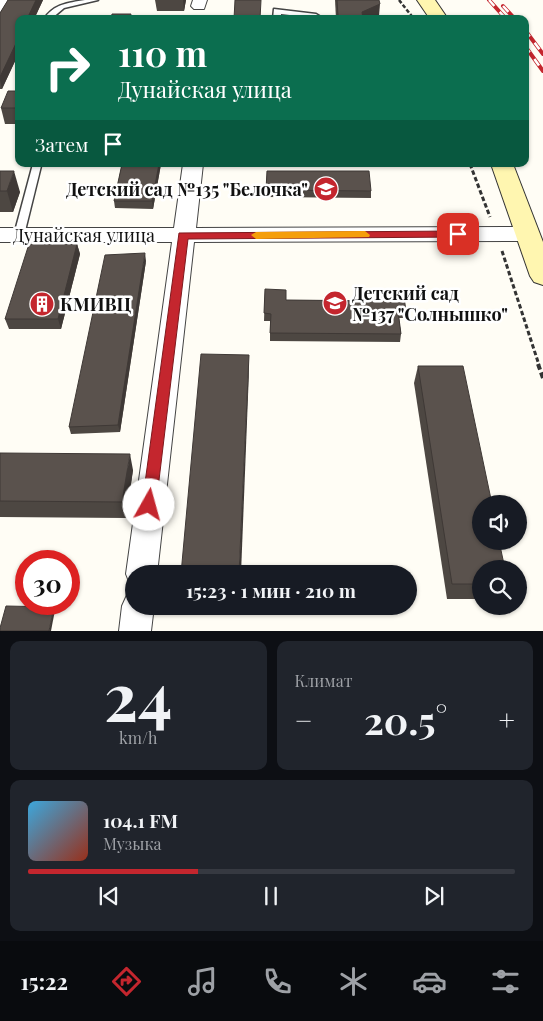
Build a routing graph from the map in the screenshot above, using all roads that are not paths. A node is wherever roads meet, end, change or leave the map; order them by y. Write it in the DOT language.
graph roads {
  1 [pos="4,0"];
  2 [pos="94,0"];
  3 [pos="426,0"];
  4 [pos="0,8"];
  5 [pos="49,15"];
  6 [pos="277,15"];
  7 [pos="308,15"];
  8 [pos="436,15"];
  9 [pos="36,167"];
  10 [pos="194,167"];
  11 [pos="503,167"];
  12 [pos="528,234"];
  13 [pos="9,235"];
  14 [pos="183,236"];
  15 [pos="543,276"];
  16 [pos="142,565"];
  17 [pos="137,615"];
  18 [pos="135,631"];
  1 -- 4 [label="street"];
  2 -- 5 [label="lane"];
  3 -- 8 [label="main road"];
  6 -- 7 [label="lane"];
  9 -- 13 [label="lane"];
  10 -- 14 [label="street"];
  11 -- 12 [label="main road"];
  12 -- 14 [label="street, Дунайская улица"];
  12 -- 15 [label="main road"];
  13 -- 14 [label="street, Дунайская улица"];
  14 -- 16 [label="street"];
  17 -- 18 [label="street"];
}
